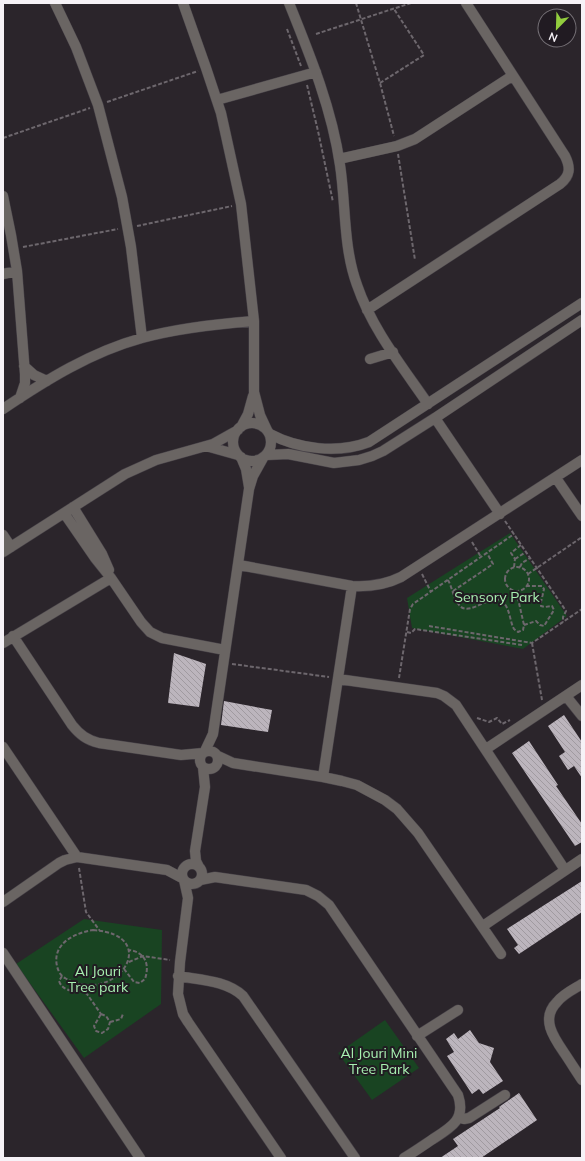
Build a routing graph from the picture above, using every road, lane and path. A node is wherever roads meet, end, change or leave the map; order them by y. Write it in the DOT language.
graph roads {
  1 [pos="55,3"];
  2 [pos="183,3"];
  3 [pos="289,3"];
  4 [pos="356,3"];
  5 [pos="411,3"];
  6 [pos="466,3"];
  7 [pos="394,9"];
  8 [pos="361,20"];
  9 [pos="286,25"];
  10 [pos="316,34"];
  11 [pos="316,72"];
  12 [pos="304,75"];
  13 [pos="512,76"];
  14 [pos="380,83"];
  15 [pos="217,100"];
  16 [pos="397,146"];
  17 [pos="339,159"];
  18 [pos="3,196"];
  19 [pos="334,207"];
  20 [pos="414,260"];
  21 [pos="17,271"];
  22 [pos="3,274"];
  23 [pos="582,303"];
  24 [pos="367,310"];
  25 [pos="582,320"];
  26 [pos="254,321"];
  27 [pos="142,338"];
  28 [pos="393,352"];
  29 [pos="370,358"];
  30 [pos="24,366"];
  31 [pos="48,381"];
  32 [pos="451,388"];
  33 [pos="254,392"];
  34 [pos="20,398"];
  35 [pos="460,402"];
  36 [pos="428,404"];
  37 [pos="3,409"];
  38 [pos="435,418"];
  39 [pos="239,429"];
  40 [pos="268,432"];
  41 [pos="206,446"];
  42 [pos="239,456"];
  43 [pos="265,457"];
  44 [pos="582,460"];
  45 [pos="556,478"];
  46 [pos="249,489"];
  47 [pos="73,507"];
  48 [pos="64,513"];
  49 [pos="500,514"];
  50 [pos="582,516"];
  51 [pos="467,534"];
  52 [pos="514,534"];
  53 [pos="3,535"];
  54 [pos="582,537"];
  55 [pos="521,545"];
  56 [pos="5,550"];
  57 [pos="526,552"];
  58 [pos="487,553"];
  59 [pos="481,557"];
  60 [pos="530,558"];
  61 [pos="515,559"];
  62 [pos="239,566"];
  63 [pos="417,566"];
  64 [pos="514,567"];
  65 [pos="520,567"];
  66 [pos="537,568"];
  67 [pos="528,574"];
  68 [pos="111,578"];
  69 [pos="448,580"];
  70 [pos="352,586"];
  71 [pos="526,586"];
  72 [pos="516,590"];
  73 [pos="453,591"];
  74 [pos="431,592"];
  75 [pos="582,609"];
  76 [pos="563,622"];
  77 [pos="524,625"];
  78 [pos="429,626"];
  79 [pos="407,632"];
  80 [pos="12,636"];
  81 [pos="532,642"];
  82 [pos="3,643"];
  83 [pos="522,645"];
  84 [pos="225,650"];
  85 [pos="222,671"];
  86 [pos="338,678"];
  87 [pos="582,685"];
  88 [pos="398,687"];
  89 [pos="566,696"];
  90 [pos="542,700"];
  91 [pos="540,707"];
  92 [pos="474,713"];
  93 [pos="582,716"];
  94 [pos="513,718"];
  95 [pos="213,734"];
  96 [pos="3,747"];
  97 [pos="486,749"];
  98 [pos="204,752"];
  99 [pos="181,755"];
  100 [pos="217,755"];
  101 [pos="233,763"];
  102 [pos="202,766"];
  103 [pos="215,767"];
  104 [pos="323,777"];
  105 [pos="205,787"];
  106 [pos="195,851"];
  107 [pos="77,857"];
  108 [pos="582,859"];
  109 [pos="185,866"];
  110 [pos="200,868"];
  111 [pos="167,870"];
  112 [pos="565,870"];
  113 [pos="215,877"];
  114 [pos="183,879"];
  115 [pos="199,881"];
  116 [pos="188,898"];
  117 [pos="3,902"];
  118 [pos="484,926"];
  119 [pos="100,930"];
  120 [pos="129,950"];
  121 [pos="3,953"];
  122 [pos="502,954"];
  123 [pos="143,956"];
  124 [pos="128,962"];
  125 [pos="180,962"];
  126 [pos="124,969"];
  127 [pos="62,976"];
  128 [pos="178,976"];
  129 [pos="81,984"];
  130 [pos="582,984"];
  131 [pos="80,990"];
  132 [pos="458,1010"];
  133 [pos="100,1014"];
  134 [pos="123,1014"];
  135 [pos="110,1022"];
  136 [pos="417,1036"];
  137 [pos="582,1080"];
  138 [pos="505,1095"];
  139 [pos="459,1117"];
  140 [pos="140,1158"];
  141 [pos="282,1158"];
  142 [pos="355,1158"];
  143 [pos="404,1158"];
  1 -- 27 [label="street"];
  2 -- 15 [label="street"];
  3 -- 11 [label="street"];
  4 -- 8 [label="path"];
  5 -- 7 [label="path"];
  6 -- 13 [label="street"];
  7 -- 8 [label="path"];
  7 -- 14 [label="path"];
  8 -- 10 [label="path"];
  8 -- 14 [label="path"];
  9 -- 12 [label="path"];
  11 -- 12 [label="street"];
  11 -- 17 [label="street"];
  12 -- 15 [label="street"];
  12 -- 19 [label="path"];
  13 -- 16 [label="street"];
  13 -- 24 [label="street"];
  14 -- 16 [label="path"];
  15 -- 26 [label="street"];
  16 -- 17 [label="street"];
  16 -- 20 [label="path"];
  17 -- 24 [label="street"];
  18 -- 21 [label="street"];
  21 -- 22 [label="street"];
  21 -- 30 [label="street"];
  23 -- 32 [label="street"];
  24 -- 28 [label="street"];
  25 -- 35 [label="street"];
  26 -- 27 [label="street"];
  26 -- 33 [label="street"];
  27 -- 31 [label="street"];
  28 -- 29 [label="street"];
  28 -- 36 [label="street"];
  30 -- 31 [label="street"];
  30 -- 34 [label="street"];
  31 -- 34 [label="street"];
  32 -- 35 [label="street"];
  32 -- 36 [label="street"];
  33 -- 39 [label="street"];
  33 -- 40 [label="street"];
  34 -- 37 [label="street"];
  35 -- 38 [label="street"];
  36 -- 40 [label="street"];
  38 -- 43 [label="street"];
  38 -- 49 [label="street"];
  39 -- 40 [label="street"];
  39 -- 41 [label="street"];
  39 -- 42 [label="street"];
  40 -- 43 [label="street"];
  41 -- 42 [label="street"];
  41 -- 47 [label="street"];
  42 -- 43 [label="street"];
  42 -- 46 [label="street"];
  43 -- 46 [label="street"];
  44 -- 45 [label="street"];
  45 -- 49 [label="street"];
  45 -- 50 [label="street"];
  46 -- 62 [label="street"];
  47 -- 48 [label="street"];
  47 -- 68 [label="street"];
  48 -- 56 [label="street"];
  48 -- 68 [label="street"];
  49 -- 51 [label="street"];
  49 -- 52 [label="path"];
  51 -- 59 [label="path"];
  51 -- 63 [label="street"];
  52 -- 55 [label="path"];
  52 -- 58 [label="path"];
  53 -- 56 [label="street"];
  54 -- 66 [label="path"];
  55 -- 57 [label="path"];
  55 -- 61 [label="path"];
  57 -- 60 [label="path"];
  57 -- 61 [label="path"];
  58 -- 59 [label="path"];
  58 -- 73 [label="path"];
  59 -- 69 [label="path"];
  60 -- 65 [label="path"];
  60 -- 66 [label="path"];
  61 -- 64 [label="path"];
  62 -- 70 [label="street"];
  62 -- 84 [label="street"];
  63 -- 70 [label="street"];
  63 -- 74 [label="path"];
  64 -- 65 [label="path"];
  64 -- 72 [label="path"];
  65 -- 67 [label="path"];
  66 -- 67 [label="path"];
  66 -- 76 [label="path"];
  67 -- 71 [label="path"];
  68 -- 80 [label="street"];
  68 -- 84 [label="street"];
  69 -- 73 [label="path"];
  69 -- 74 [label="path"];
  70 -- 86 [label="street"];
  71 -- 72 [label="path"];
  71 -- 77 [label="path"];
  72 -- 77 [label="path"];
  73 -- 77 [label="path"];
  74 -- 79 [label="path"];
  75 -- 76 [label="path"];
  76 -- 81 [label="path"];
  78 -- 81 [label="path"];
  79 -- 83 [label="path"];
  79 -- 88 [label="path"];
  80 -- 82 [label="street"];
  80 -- 99 [label="street"];
  81 -- 90 [label="path"];
  84 -- 85 [label="street"];
  85 -- 86 [label="path"];
  85 -- 95 [label="street"];
  86 -- 88 [label="street"];
  86 -- 104 [label="street"];
  87 -- 89 [label="street"];
  88 -- 97 [label="street"];
  89 -- 91 [label="street"];
  89 -- 93 [label="street"];
  90 -- 91 [label="path"];
  90 -- 91 [label="path"];
  91 -- 97 [label="street"];
  92 -- 94 [label="path"];
  95 -- 98 [label="street"];
  95 -- 100 [label="street"];
  96 -- 107 [label="street"];
  97 -- 112 [label="street"];
  98 -- 99 [label="street"];
  98 -- 100 [label="street"];
  98 -- 102 [label="street"];
  99 -- 102 [label="street"];
  100 -- 101 [label="street"];
  100 -- 103 [label="street"];
  101 -- 103 [label="street"];
  101 -- 104 [label="street"];
  102 -- 103 [label="street"];
  102 -- 105 [label="street"];
  103 -- 105 [label="street"];
  104 -- 118 [label="street"];
  105 -- 106 [label="street"];
  106 -- 109 [label="street"];
  106 -- 110 [label="street"];
  107 -- 111 [label="street"];
  107 -- 117 [label="street"];
  107 -- 119 [label="path"];
  108 -- 112 [label="street"];
  109 -- 110 [label="street"];
  109 -- 111 [label="street"];
  109 -- 114 [label="street"];
  110 -- 113 [label="street"];
  110 -- 115 [label="street"];
  111 -- 114 [label="street"];
  112 -- 118 [label="street"];
  113 -- 115 [label="street"];
  113 -- 136 [label="street"];
  114 -- 115 [label="street"];
  114 -- 116 [label="street"];
  115 -- 116 [label="street"];
  116 -- 125 [label="street"];
  118 -- 122 [label="street"];
  119 -- 120 [label="path"];
  119 -- 127 [label="path"];
  120 -- 123 [label="path"];
  120 -- 124 [label="path"];
  121 -- 140 [label="street"];
  123 -- 124 [label="path"];
  123 -- 125 [label="path"];
  123 -- 126 [label="path"];
  124 -- 126 [label="path"];
  125 -- 128 [label="street"];
  126 -- 129 [label="path"];
  127 -- 129 [label="path"];
  127 -- 131 [label="path"];
  128 -- 141 [label="street"];
  128 -- 142 [label="street"];
  129 -- 131 [label="path"];
  130 -- 137 [label="street"];
  131 -- 133 [label="path"];
  132 -- 136 [label="street"];
  133 -- 135 [label="path"];
  133 -- 135 [label="path"];
  134 -- 135 [label="path"];
  136 -- 139 [label="street"];
  138 -- 139 [label="street"];
  139 -- 143 [label="street"];
}
